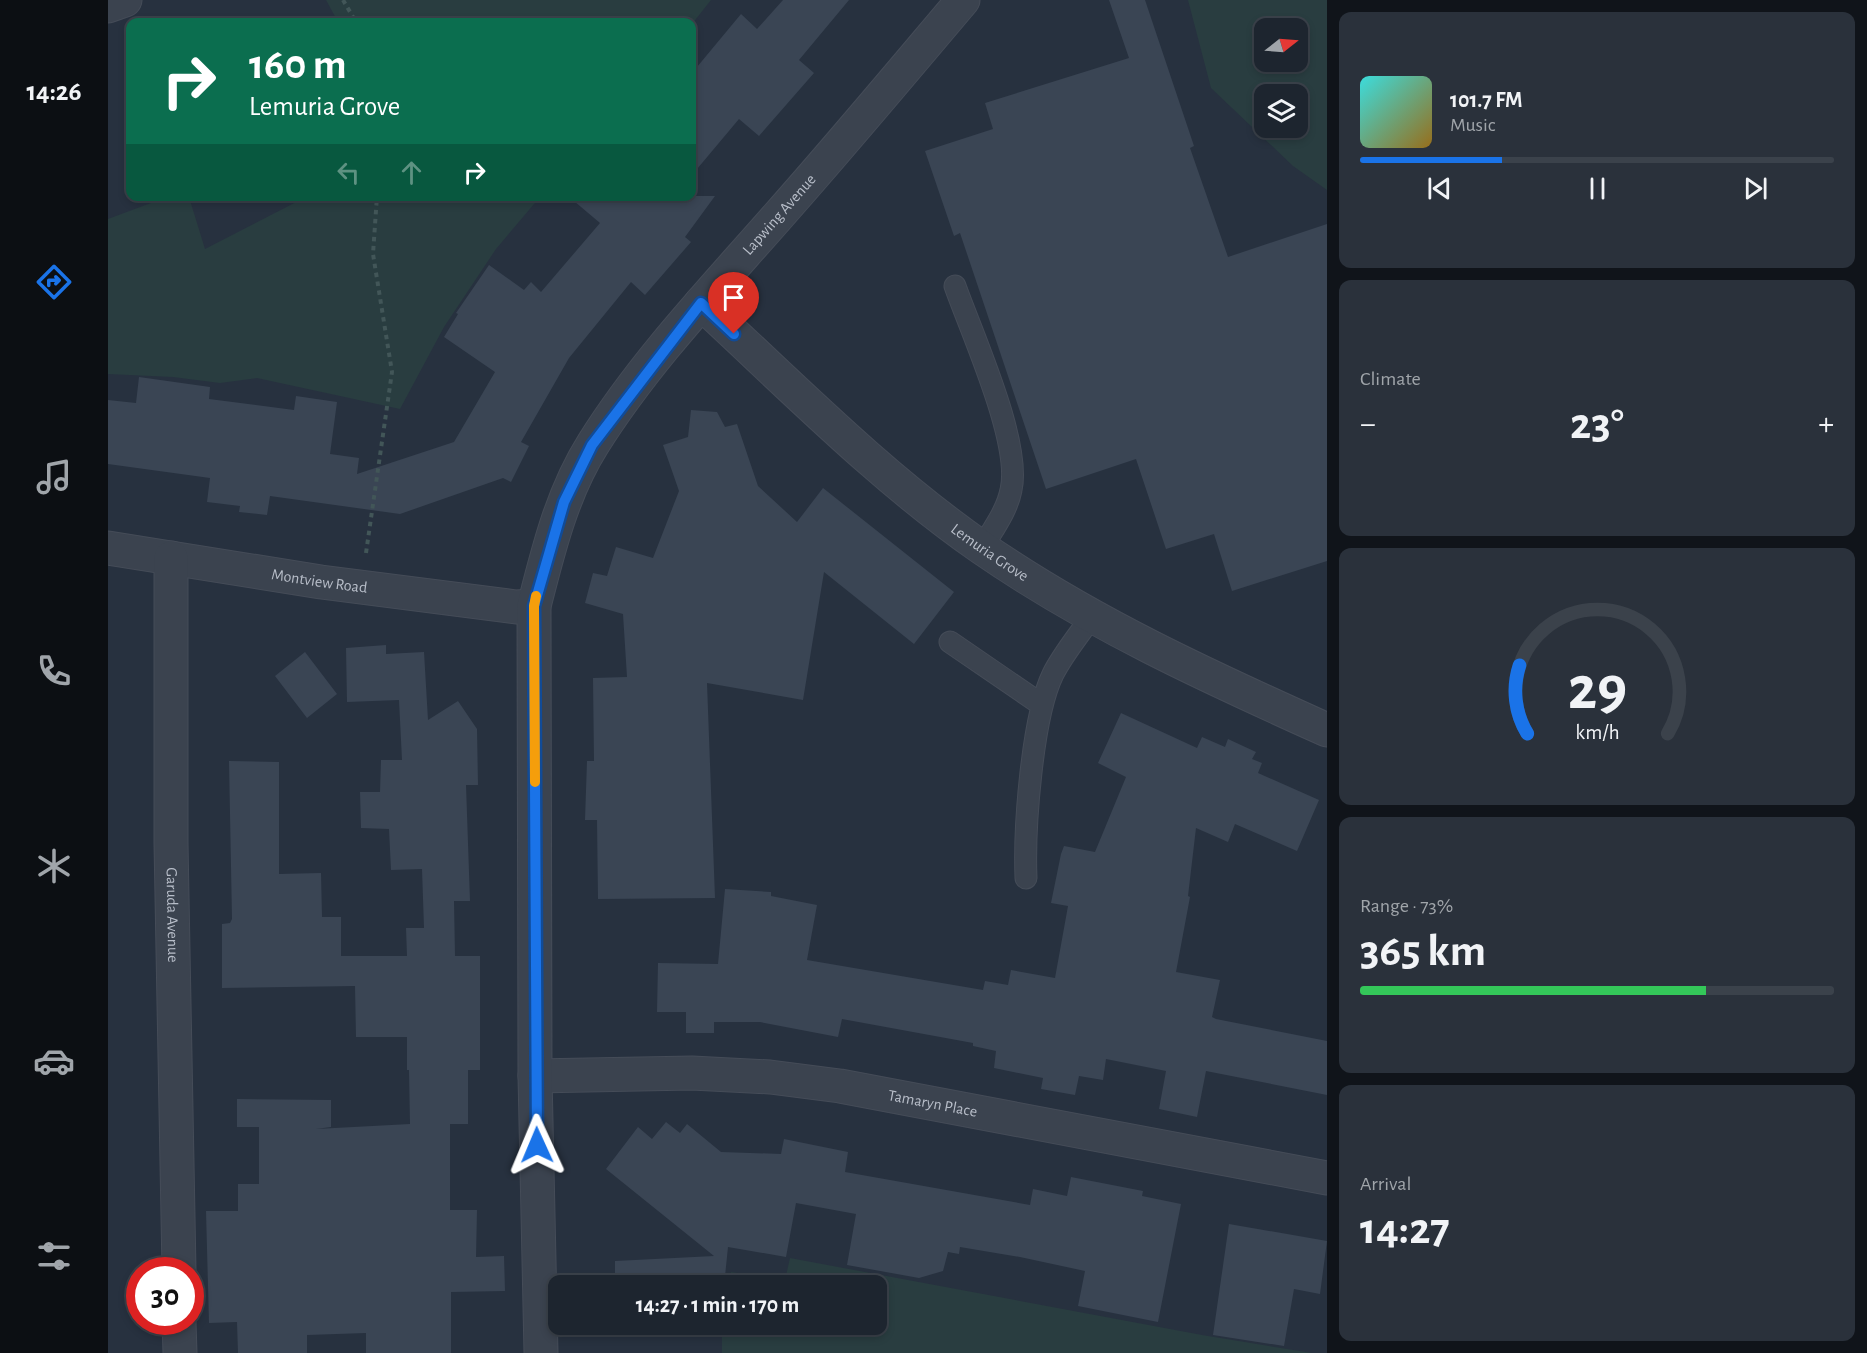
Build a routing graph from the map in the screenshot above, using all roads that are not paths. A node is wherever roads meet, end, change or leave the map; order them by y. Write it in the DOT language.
graph roads {
  1 [pos="124,0"];
  2 [pos="963,0"];
  3 [pos="108,6"];
  4 [pos="955,286"];
  5 [pos="701,303"];
  6 [pos="982,548"];
  7 [pos="108,549"];
  8 [pos="171,558"];
  9 [pos="534,606"];
  10 [pos="1092,616"];
  11 [pos="950,642"];
  12 [pos="1042,705"];
  13 [pos="1327,730"];
  14 [pos="1026,878"];
  15 [pos="536,1076"];
  16 [pos="1327,1178"];
  17 [pos="178,1257"];
  18 [pos="179,1335"];
  19 [pos="180,1353"];
  20 [pos="541,1353"];
  1 -- 3 [label="street"];
  2 -- 5 [label="street, Lapwing Avenue"];
  4 -- 6 [label="lane"];
  5 -- 6 [label="street, Lemuria Grove"];
  5 -- 9 [label="street, Lapwing Avenue"];
  6 -- 10 [label="street, Lemuria Grove"];
  7 -- 8 [label="street, Montview Road"];
  8 -- 9 [label="street, Montview Road"];
  8 -- 17 [label="street, Garuda Avenue"];
  9 -- 15 [label="street, Lapwing Avenue"];
  10 -- 12 [label="lane"];
  10 -- 13 [label="street, Lemuria Grove"];
  11 -- 12 [label="lane"];
  12 -- 14 [label="lane"];
  15 -- 16 [label="street, Tamaryn Place"];
  15 -- 20 [label="street, Lapwing Avenue"];
  18 -- 19 [label="street"];
}
